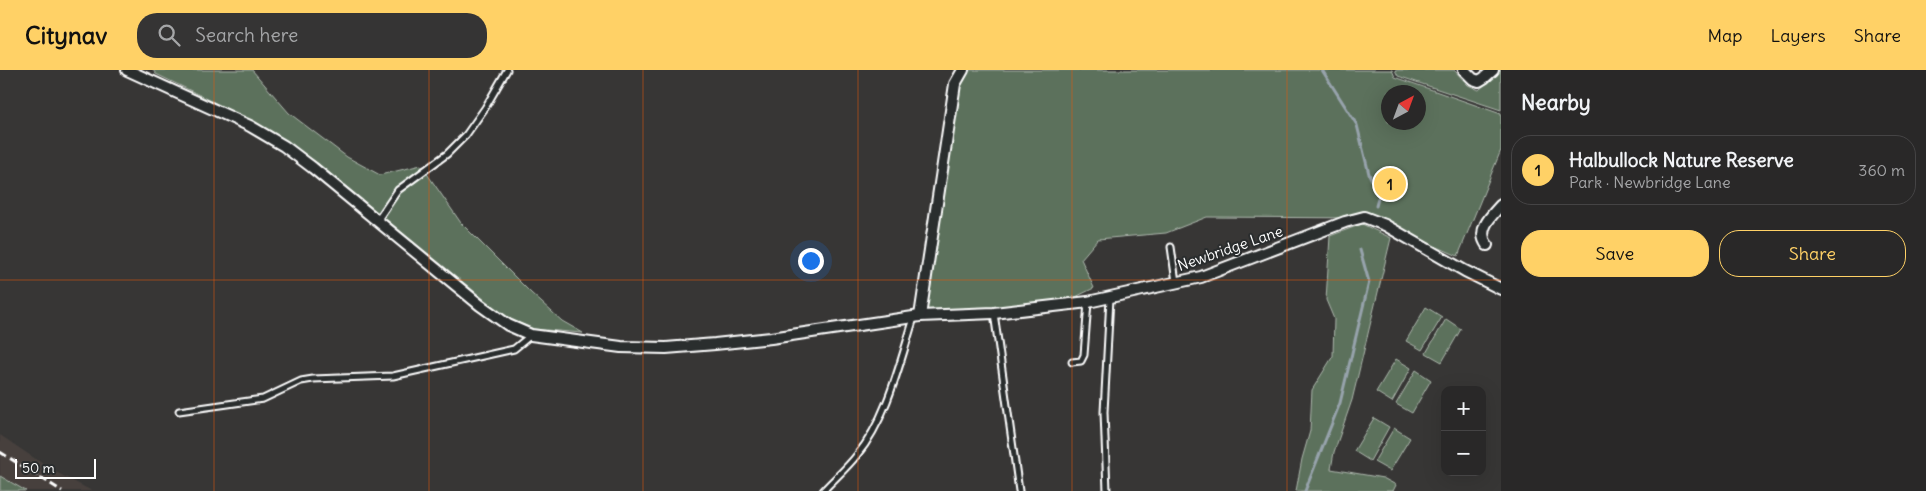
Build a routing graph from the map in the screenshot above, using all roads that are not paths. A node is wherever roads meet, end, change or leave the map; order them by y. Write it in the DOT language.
graph roads {
  1 [pos="127,70"];
  2 [pos="142,70"];
  3 [pos="507,70"];
  4 [pos="963,70"];
  5 [pos="1464,70"];
  6 [pos="1493,70"];
  7 [pos="149,79"];
  8 [pos="1501,205"];
  9 [pos="377,221"];
  10 [pos="1487,245"];
  11 [pos="1171,247"];
  12 [pos="1176,283"];
  13 [pos="1501,289"];
  14 [pos="1110,297"];
  15 [pos="1088,302"];
  16 [pos="994,313"];
  17 [pos="917,317"];
  18 [pos="531,335"];
  19 [pos="1072,362"];
  20 [pos="179,411"];
  21 [pos="823,491"];
  22 [pos="1019,491"];
  23 [pos="1107,491"];
  1 -- 7 [label="street, Newbridge Lane"];
  2 -- 7 [label="lane"];
  3 -- 9 [label="lane"];
  4 -- 17 [label="street"];
  5 -- 6 [label="street"];
  7 -- 9 [label="street, Newbridge Lane"];
  8 -- 10 [label="street"];
  9 -- 18 [label="street, Newbridge Lane"];
  11 -- 12 [label="lane"];
  12 -- 13 [label="street, Newbridge Lane"];
  12 -- 14 [label="street, Newbridge Lane"];
  14 -- 15 [label="street, Newbridge Lane"];
  14 -- 23 [label="lane"];
  15 -- 16 [label="street, Newbridge Lane"];
  15 -- 19 [label="lane"];
  16 -- 17 [label="street, Newbridge Lane"];
  16 -- 22 [label="lane"];
  17 -- 18 [label="street, Newbridge Lane"];
  17 -- 21 [label="lane"];
  18 -- 20 [label="lane"];
}
